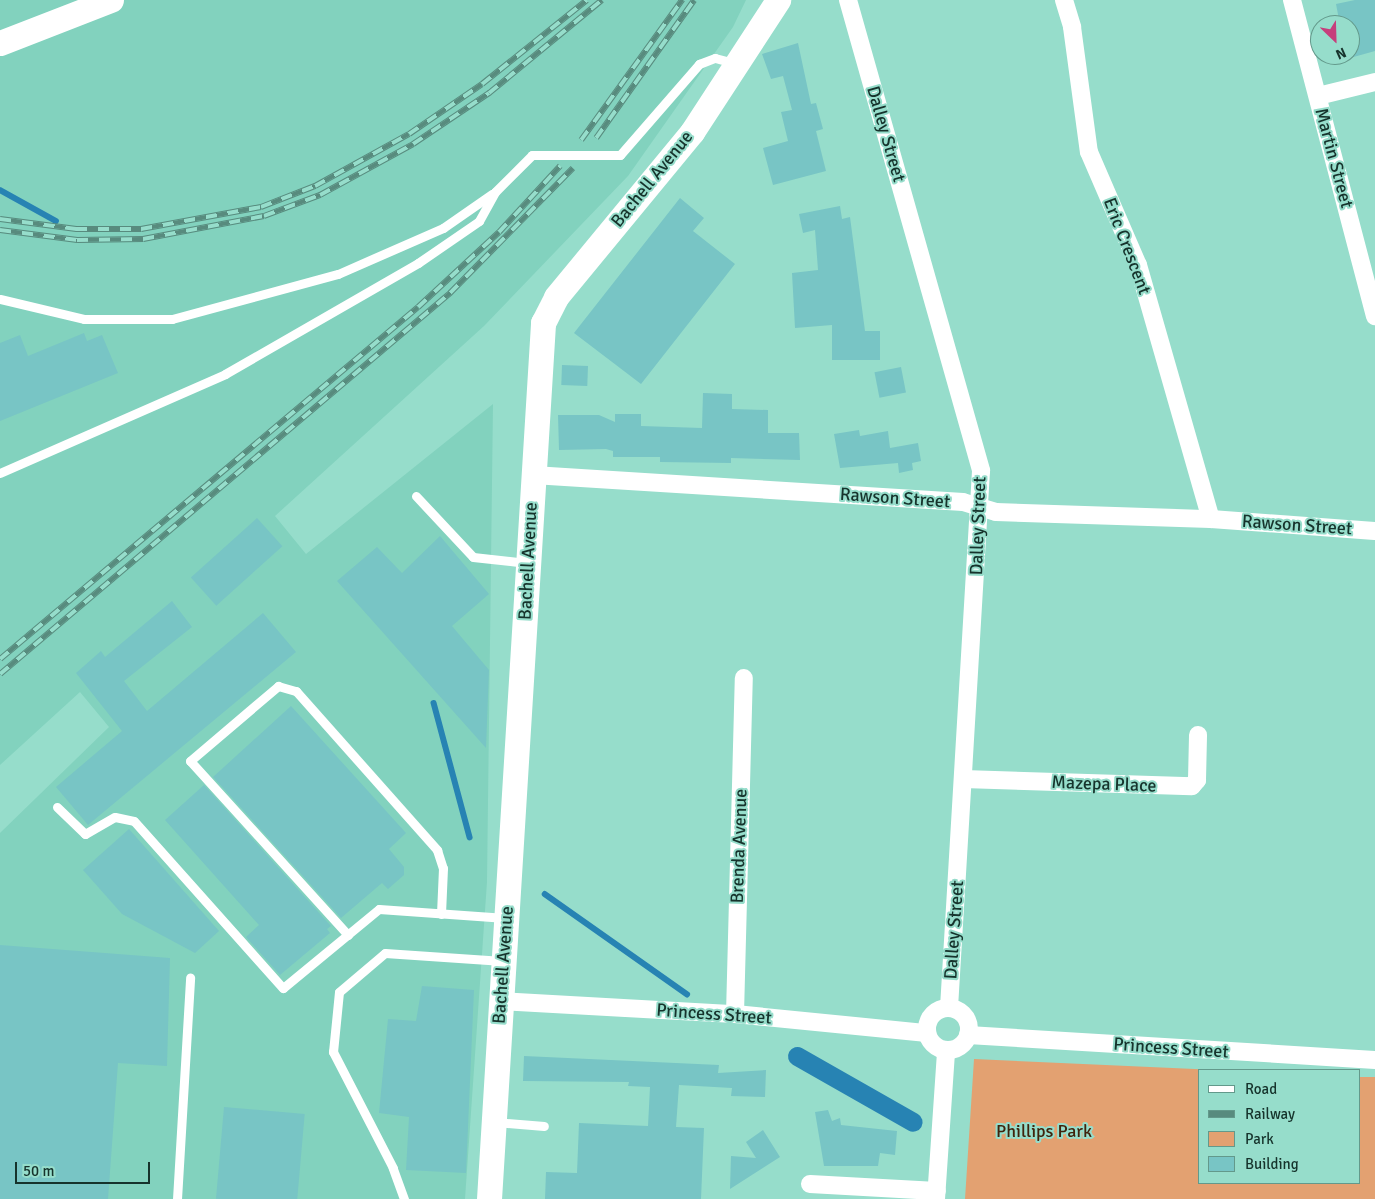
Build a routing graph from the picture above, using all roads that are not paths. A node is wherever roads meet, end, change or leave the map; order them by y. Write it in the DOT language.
graph roads {
  1 [pos="112,0"];
  2 [pos="778,0"];
  3 [pos="848,0"];
  4 [pos="1064,0"];
  5 [pos="1292,0"];
  6 [pos="0,43"];
  7 [pos="737,64"];
  8 [pos="1375,82"];
  9 [pos="1318,96"];
  10 [pos="495,192"];
  11 [pos="0,299"];
  12 [pos="1375,316"];
  13 [pos="0,472"];
  14 [pos="533,475"];
  15 [pos="416,496"];
  16 [pos="980,506"];
  17 [pos="1211,519"];
  18 [pos="1375,531"];
  19 [pos="528,563"];
  20 [pos="744,678"];
  21 [pos="1198,735"];
  22 [pos="963,779"];
  23 [pos="57,806"];
  24 [pos="441,914"];
  25 [pos="506,918"];
  26 [pos="348,935"];
  27 [pos="503,961"];
  28 [pos="190,977"];
  29 [pos="500,1001"];
  30 [pos="949,1008"];
  31 [pos="735,1014"];
  32 [pos="927,1033"];
  33 [pos="968,1035"];
  34 [pos="946,1050"];
  35 [pos="1374,1061"];
  36 [pos="494,1122"];
  37 [pos="544,1126"];
  38 [pos="810,1184"];
  39 [pos="937,1195"];
  40 [pos="177,1199"];
  41 [pos="404,1199"];
  42 [pos="489,1199"];
  1 -- 6 [label="main road"];
  2 -- 7 [label="main road, Bachell Avenue"];
  3 -- 16 [label="street, Dalley Street"];
  4 -- 17 [label="street, Eric Crescent"];
  5 -- 9 [label="street, Martin Street"];
  7 -- 10 [label="lane"];
  7 -- 14 [label="main road, Bachell Avenue"];
  8 -- 9 [label="street"];
  9 -- 12 [label="street, Martin Street"];
  10 -- 11 [label="lane"];
  10 -- 13 [label="lane"];
  14 -- 16 [label="street, Rawson Street"];
  14 -- 19 [label="main road, Bachell Avenue"];
  15 -- 19 [label="lane"];
  16 -- 17 [label="street, Rawson Street"];
  16 -- 22 [label="street, Dalley Street"];
  17 -- 18 [label="street, Rawson Street"];
  19 -- 25 [label="main road, Bachell Avenue"];
  20 -- 31 [label="street, Brenda Avenue"];
  21 -- 22 [label="street, Mazepa Place"];
  22 -- 30 [label="street, Dalley Street"];
  23 -- 26 [label="lane"];
  24 -- 25 [label="lane"];
  24 -- 26 [label="lane"];
  24 -- 26 [label="lane"];
  25 -- 27 [label="main road, Bachell Avenue"];
  27 -- 29 [label="main road, Bachell Avenue"];
  27 -- 41 [label="lane"];
  28 -- 40 [label="lane"];
  29 -- 31 [label="street, Princess Street"];
  29 -- 36 [label="main road, Bachell Avenue"];
  30 -- 32 [label="street"];
  30 -- 33 [label="street"];
  31 -- 32 [label="street, Princess Street"];
  32 -- 34 [label="street"];
  33 -- 34 [label="street"];
  33 -- 35 [label="street, Princess Street"];
  34 -- 39 [label="street"];
  36 -- 37 [label="lane"];
  36 -- 42 [label="main road, Bachell Avenue"];
  38 -- 39 [label="street"];
}
